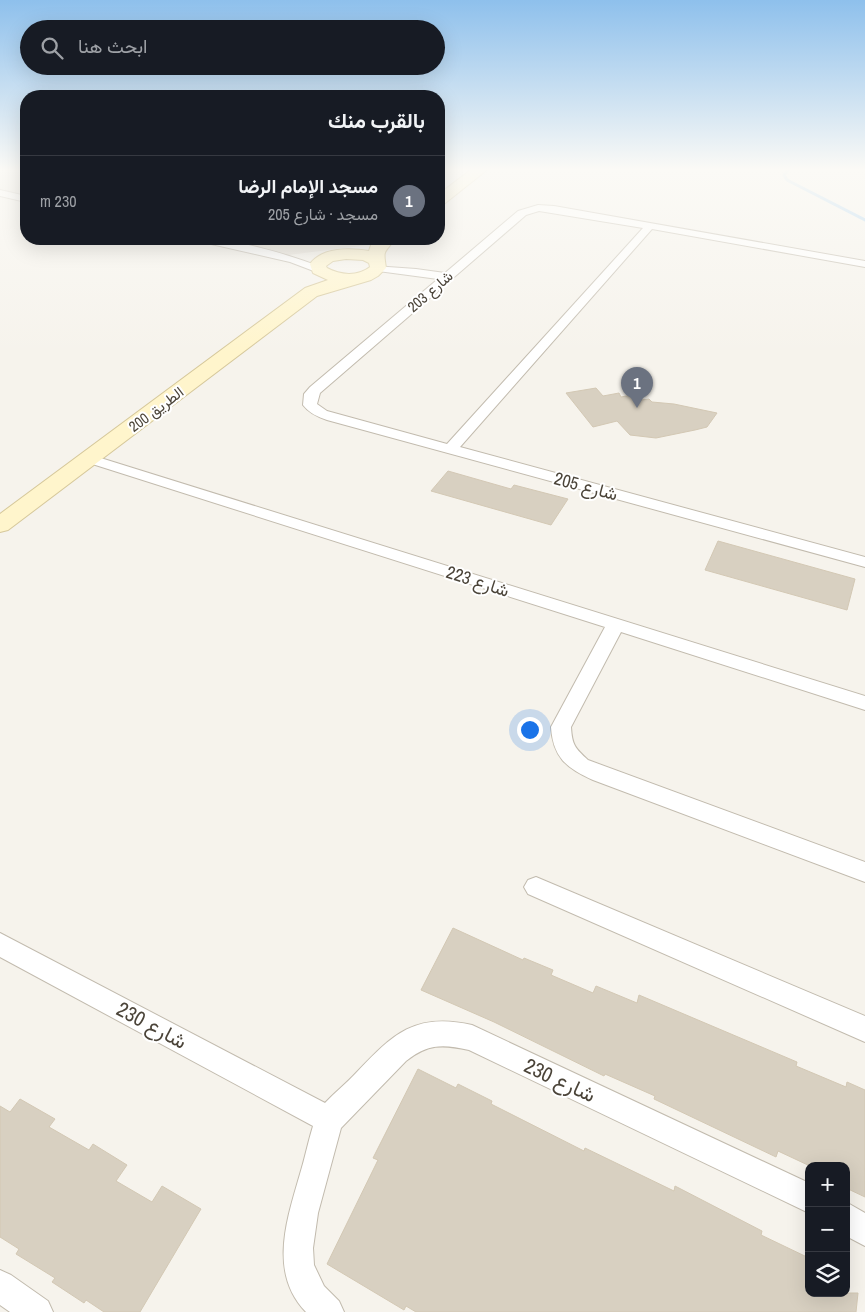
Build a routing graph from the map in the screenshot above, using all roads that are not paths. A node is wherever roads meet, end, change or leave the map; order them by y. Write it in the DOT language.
graph roads {
  1 [pos="502,230"];
  2 [pos="646,230"];
  3 [pos="674,230"];
  4 [pos="229,245"];
  5 [pos="370,245"];
  6 [pos="381,245"];
  7 [pos="340,254"];
  8 [pos="283,257"];
  9 [pos="377,264"];
  10 [pos="865,264"];
  11 [pos="319,271"];
  12 [pos="446,277"];
  13 [pos="358,278"];
  14 [pos="312,292"];
  15 [pos="310,405"];
  16 [pos="450,449"];
  17 [pos="91,459"];
  18 [pos="0,525"];
  19 [pos="864,558"];
  20 [pos="616,624"];
  21 [pos="865,703"];
  22 [pos="865,872"];
  23 [pos="536,887"];
  24 [pos="0,944"];
  25 [pos="865,1029"];
  26 [pos="330,1120"];
  27 [pos="805,1196"];
  28 [pos="850,1220"];
  29 [pos="865,1231"];
  30 [pos="0,1286"];
  31 [pos="37,1312"];
  32 [pos="328,1312"];
  1 -- 12 [label="street, شارع 203"];
  2 -- 16 [label="street"];
  3 -- 10 [label="street, شارع 203"];
  4 -- 8 [label="street"];
  5 -- 7 [label="main road"];
  6 -- 9 [label="main road"];
  7 -- 8 [label="street"];
  7 -- 9 [label="main road"];
  7 -- 11 [label="main road"];
  8 -- 11 [label="street"];
  9 -- 12 [label="street"];
  9 -- 13 [label="main road, الطريق 200"];
  11 -- 13 [label="main road"];
  11 -- 14 [label="main road"];
  12 -- 15 [label="street, شارع 203"];
  13 -- 14 [label="main road, الطريق 200"];
  14 -- 17 [label="main road, الطريق 200"];
  15 -- 16 [label="street, شارع 205"];
  16 -- 19 [label="street, شارع 205"];
  17 -- 18 [label="main road, الطريق 200"];
  17 -- 20 [label="street, شارع 223"];
  20 -- 21 [label="street, شارع 223"];
  20 -- 22 [label="street"];
  23 -- 25 [label="street"];
  24 -- 26 [label="street, شارع 230"];
  26 -- 27 [label="street, شارع 230"];
  26 -- 32 [label="street, شارع 230"];
  28 -- 29 [label="street"];
  30 -- 31 [label="street"];
}
